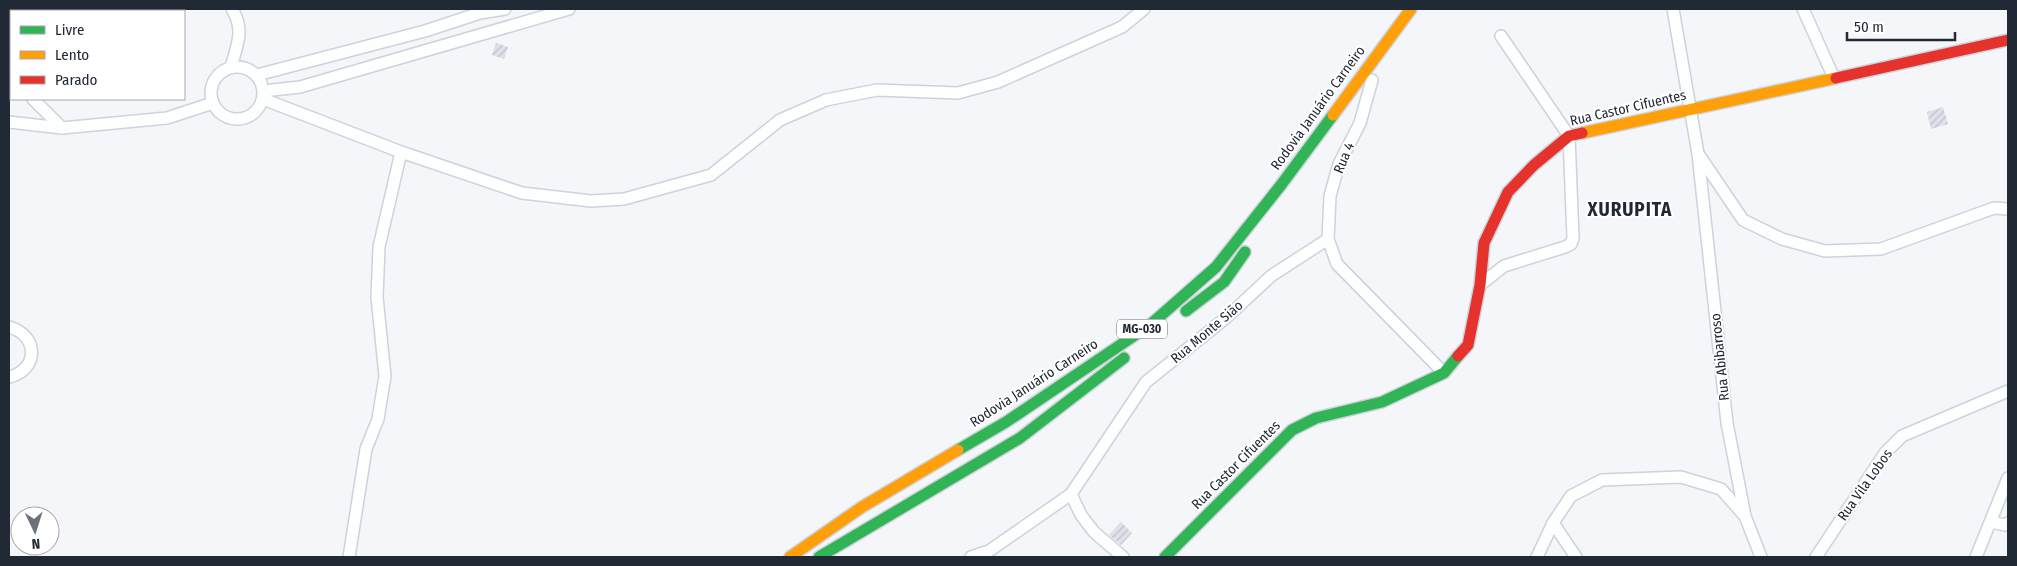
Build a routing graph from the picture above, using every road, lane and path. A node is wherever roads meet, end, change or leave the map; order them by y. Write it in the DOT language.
graph roads {
  1 [pos="232,9"];
  2 [pos="506,9"];
  3 [pos="569,9"];
  4 [pos="1144,9"];
  5 [pos="1673,9"];
  6 [pos="1803,9"];
  7 [pos="479,11"];
  8 [pos="1415,13"];
  9 [pos="489,33"];
  10 [pos="1501,36"];
  11 [pos="2008,40"];
  12 [pos="231,67"];
  13 [pos="257,75"];
  14 [pos="1834,78"];
  15 [pos="1372,80"];
  16 [pos="264,95"];
  17 [pos="34,100"];
  18 [pos="213,103"];
  19 [pos="1690,110"];
  20 [pos="9,122"];
  21 [pos="62,128"];
  22 [pos="1569,136"];
  23 [pos="401,152"];
  24 [pos="1698,154"];
  25 [pos="1281,204"];
  26 [pos="2008,209"];
  27 [pos="1328,239"];
  28 [pos="1252,243"];
  29 [pos="1480,285"];
  30 [pos="9,327"];
  31 [pos="1444,373"];
  32 [pos="9,377"];
  33 [pos="2008,391"];
  34 [pos="2008,478"];
  35 [pos="1071,494"];
  36 [pos="1745,516"];
  37 [pos="1991,522"];
  38 [pos="1553,523"];
  39 [pos="2007,527"];
  40 [pos="349,557"];
  41 [pos="790,557"];
  42 [pos="819,557"];
  43 [pos="971,557"];
  44 [pos="1123,557"];
  45 [pos="1165,557"];
  46 [pos="1537,557"];
  47 [pos="1576,557"];
  48 [pos="1761,557"];
  49 [pos="1816,557"];
  50 [pos="1976,557"];
  1 -- 12 [label="street"];
  2 -- 7 [label="street"];
  3 -- 9 [label="street"];
  4 -- 23 [label="street"];
  5 -- 19 [label="street, Rua Abibarroso"];
  6 -- 14 [label="street"];
  7 -- 9 [label="street"];
  7 -- 13 [label="street"];
  8 -- 15 [label="main road, Rodovia Januário Carneiro / MG-030"];
  8 -- 41 [label="main road, Rodovia Januário Carneiro / MG-030"];
  9 -- 16 [label="street"];
  10 -- 22 [label="street"];
  11 -- 14 [label="main road, Rua Castor Cifuentes"];
  12 -- 13 [label="street"];
  12 -- 18 [label="street"];
  13 -- 16 [label="street"];
  14 -- 19 [label="main road, Rua Castor Cifuentes"];
  15 -- 25 [label="main road, Rodovia Januário Carneiro / MG-030"];
  15 -- 27 [label="street, Rua 4"];
  16 -- 18 [label="street"];
  16 -- 23 [label="street"];
  17 -- 21 [label="street"];
  18 -- 21 [label="street"];
  19 -- 22 [label="main road, Rua Castor Cifuentes"];
  19 -- 24 [label="street, Rua Abibarroso"];
  20 -- 21 [label="street"];
  22 -- 29 [label="main road, Rua Castor Cifuentes"];
  22 -- 29 [label="street"];
  23 -- 40 [label="street"];
  24 -- 26 [label="street"];
  24 -- 36 [label="street, Rua Abibarroso"];
  27 -- 31 [label="street"];
  27 -- 35 [label="street, Rua Monte Sião"];
  28 -- 42 [label="main road, MG-030"];
  29 -- 31 [label="main road, Rua Castor Cifuentes"];
  30 -- 32 [label="street"];
  31 -- 45 [label="main road, Rua Castor Cifuentes"];
  33 -- 49 [label="street, Rua Vila Lobos"];
  34 -- 37 [label="street"];
  35 -- 43 [label="street, Rua Monte Sião"];
  35 -- 44 [label="street"];
  36 -- 38 [label="street"];
  36 -- 48 [label="street, Rua Abibarroso"];
  37 -- 39 [label="street"];
  37 -- 50 [label="street"];
  38 -- 46 [label="street"];
  38 -- 47 [label="street"];
}
